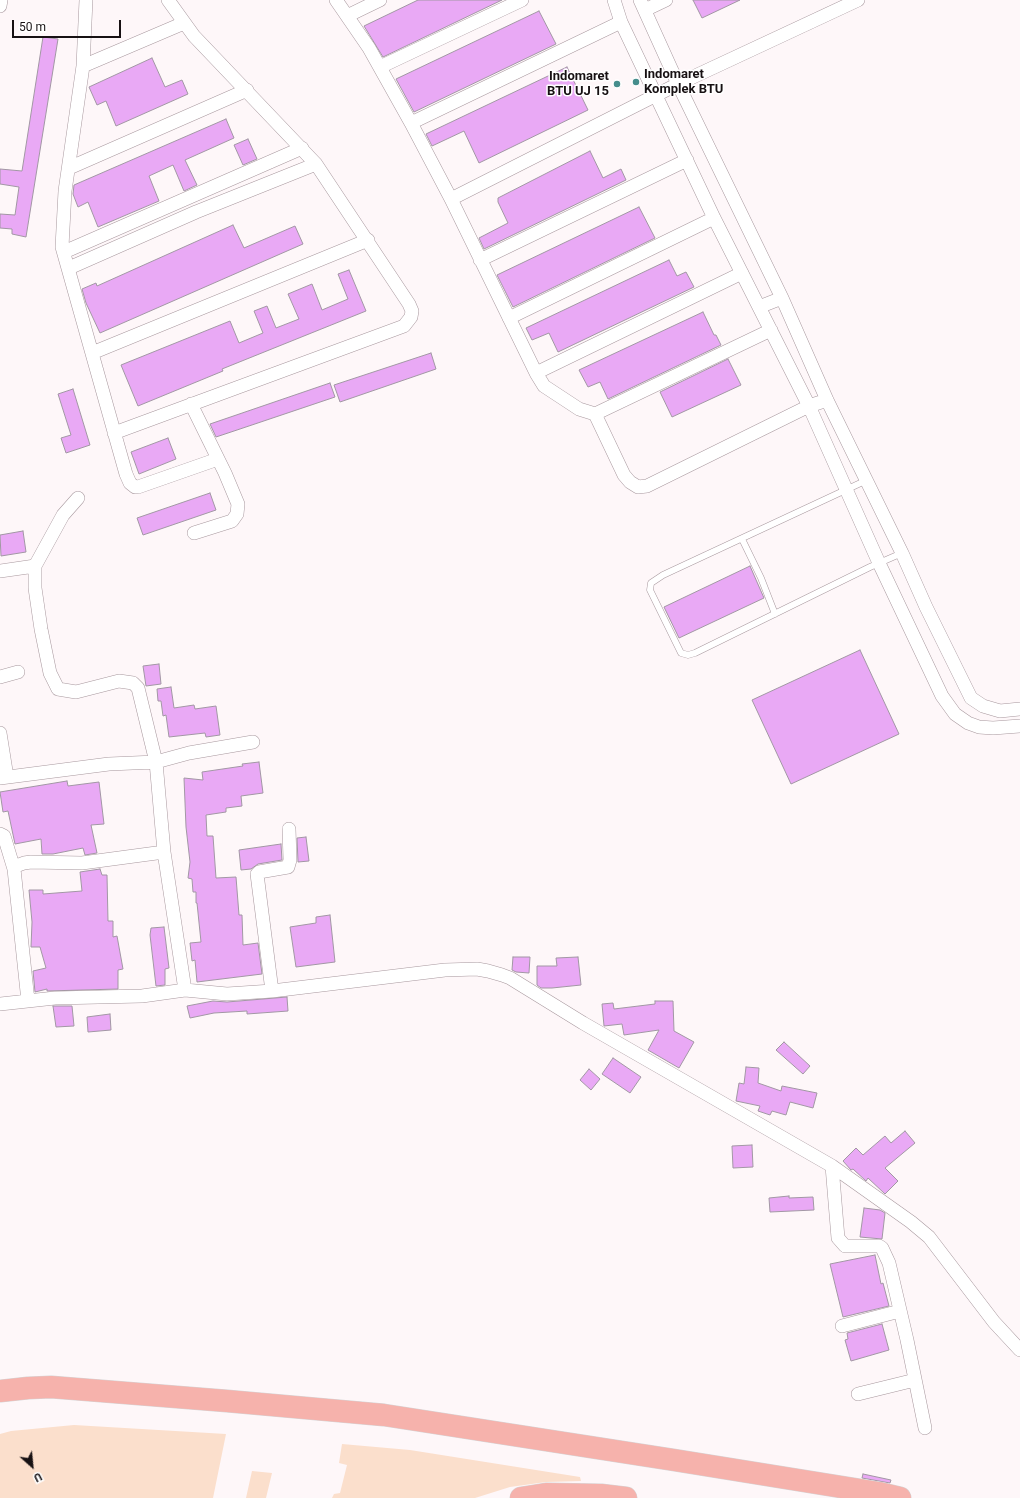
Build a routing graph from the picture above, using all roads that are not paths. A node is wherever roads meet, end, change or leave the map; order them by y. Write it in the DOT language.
graph roads {
  1 [pos="1,0"];
  2 [pos="86,0"];
  3 [pos="168,0"];
  4 [pos="336,0"];
  5 [pos="380,0"];
  6 [pos="522,0"];
  7 [pos="614,0"];
  8 [pos="666,0"];
  9 [pos="858,0"];
  10 [pos="642,5"];
  11 [pos="0,6"];
  12 [pos="347,16"];
  13 [pos="621,22"];
  14 [pos="184,23"];
  15 [pos="83,66"];
  16 [pos="380,67"];
  17 [pos="678,84"];
  18 [pos="247,90"];
  19 [pos="655,95"];
  20 [pos="411,123"];
  21 [pos="302,148"];
  22 [pos="687,160"];
  23 [pos="316,164"];
  24 [pos="69,168"];
  25 [pos="189,198"];
  26 [pos="451,199"];
  27 [pos="196,212"];
  28 [pos="714,218"];
  29 [pos="368,240"];
  30 [pos="64,252"];
  31 [pos="480,260"];
  32 [pos="69,268"];
  33 [pos="742,273"];
  34 [pos="782,298"];
  35 [pos="760,307"];
  36 [pos="509,318"];
  37 [pos="772,330"];
  38 [pos="92,353"];
  39 [pos="536,373"];
  40 [pos="827,400"];
  41 [pos="191,404"];
  42 [pos="809,406"];
  43 [pos="595,414"];
  44 [pos="114,433"];
  45 [pos="218,458"];
  46 [pos="867,480"];
  47 [pos="847,490"];
  48 [pos="78,498"];
  49 [pos="194,533"];
  50 [pos="742,539"];
  51 [pos="902,553"];
  52 [pos="879,563"];
  53 [pos="35,566"];
  54 [pos="0,571"];
  55 [pos="775,614"];
  56 [pos="18,672"];
  57 [pos="0,676"];
  58 [pos="971,698"];
  59 [pos="1020,709"];
  60 [pos="955,714"];
  61 [pos="1020,726"];
  62 [pos="0,733"];
  63 [pos="253,742"];
  64 [pos="156,762"];
  65 [pos="3,778"];
  66 [pos="289,829"];
  67 [pos="0,834"];
  68 [pos="164,852"];
  69 [pos="14,870"];
  70 [pos="184,990"];
  71 [pos="272,991"];
  72 [pos="28,1001"];
  73 [pos="0,1004"];
  74 [pos="832,1166"];
  75 [pos="900,1311"];
  76 [pos="842,1326"];
  77 [pos="1020,1350"];
  78 [pos="915,1380"];
  79 [pos="0,1391"];
  80 [pos="858,1394"];
  81 [pos="925,1428"];
  82 [pos="521,1498"];
  83 [pos="626,1498"];
  84 [pos="900,1498"];
  1 -- 11 [label="street"];
  2 -- 15 [label="street"];
  3 -- 14 [label="street"];
  4 -- 12 [label="street"];
  5 -- 12 [label="street"];
  6 -- 16 [label="street"];
  7 -- 13 [label="street"];
  8 -- 10 [label="street"];
  9 -- 17 [label="street"];
  10 -- 17 [label="street"];
  12 -- 16 [label="street"];
  13 -- 19 [label="street"];
  13 -- 20 [label="street"];
  14 -- 15 [label="street"];
  14 -- 18 [label="street"];
  15 -- 24 [label="street"];
  16 -- 20 [label="street"];
  17 -- 19 [label="street"];
  17 -- 34 [label="street"];
  18 -- 21 [label="street"];
  18 -- 24 [label="street"];
  19 -- 22 [label="street"];
  19 -- 26 [label="street"];
  20 -- 26 [label="street"];
  21 -- 23 [label="street"];
  21 -- 25 [label="street"];
  22 -- 28 [label="street"];
  22 -- 31 [label="street"];
  23 -- 27 [label="street"];
  23 -- 29 [label="street"];
  24 -- 30 [label="street"];
  25 -- 27 [label="street"];
  25 -- 30 [label="street"];
  26 -- 31 [label="street"];
  27 -- 32 [label="street"];
  28 -- 33 [label="street"];
  28 -- 36 [label="street"];
  29 -- 38 [label="street"];
  29 -- 41 [label="street"];
  30 -- 32 [label="street"];
  31 -- 36 [label="street"];
  32 -- 38 [label="street"];
  33 -- 35 [label="street"];
  33 -- 39 [label="street"];
  34 -- 35 [label="street"];
  34 -- 40 [label="street"];
  35 -- 37 [label="street"];
  36 -- 39 [label="street"];
  37 -- 42 [label="street"];
  37 -- 43 [label="street"];
  38 -- 44 [label="street"];
  39 -- 43 [label="street"];
  40 -- 42 [label="street"];
  40 -- 46 [label="street"];
  41 -- 44 [label="street"];
  41 -- 45 [label="street"];
  42 -- 43 [label="street"];
  42 -- 47 [label="street"];
  44 -- 45 [label="street"];
  45 -- 49 [label="street"];
  46 -- 47 [label="lane"];
  46 -- 51 [label="street"];
  47 -- 50 [label="lane"];
  47 -- 52 [label="street"];
  48 -- 53 [label="street"];
  50 -- 55 [label="lane"];
  50 -- 55 [label="lane"];
  51 -- 52 [label="lane"];
  51 -- 58 [label="street"];
  52 -- 55 [label="lane"];
  52 -- 60 [label="street"];
  53 -- 54 [label="street"];
  53 -- 64 [label="street"];
  56 -- 57 [label="street"];
  58 -- 59 [label="street"];
  58 -- 60 [label="street"];
  60 -- 61 [label="street"];
  62 -- 65 [label="street"];
  63 -- 64 [label="street"];
  64 -- 65 [label="street"];
  64 -- 68 [label="street"];
  66 -- 71 [label="street"];
  67 -- 69 [label="street"];
  68 -- 69 [label="street"];
  68 -- 70 [label="street"];
  69 -- 72 [label="street"];
  70 -- 71 [label="street"];
  70 -- 72 [label="street"];
  71 -- 74 [label="street"];
  72 -- 73 [label="street"];
  74 -- 75 [label="street"];
  74 -- 77 [label="street"];
  75 -- 76 [label="street"];
  75 -- 78 [label="street"];
  78 -- 80 [label="street"];
  78 -- 81 [label="street"];
  79 -- 84 [label="highway"];
  82 -- 83 [label="highway"];
}
